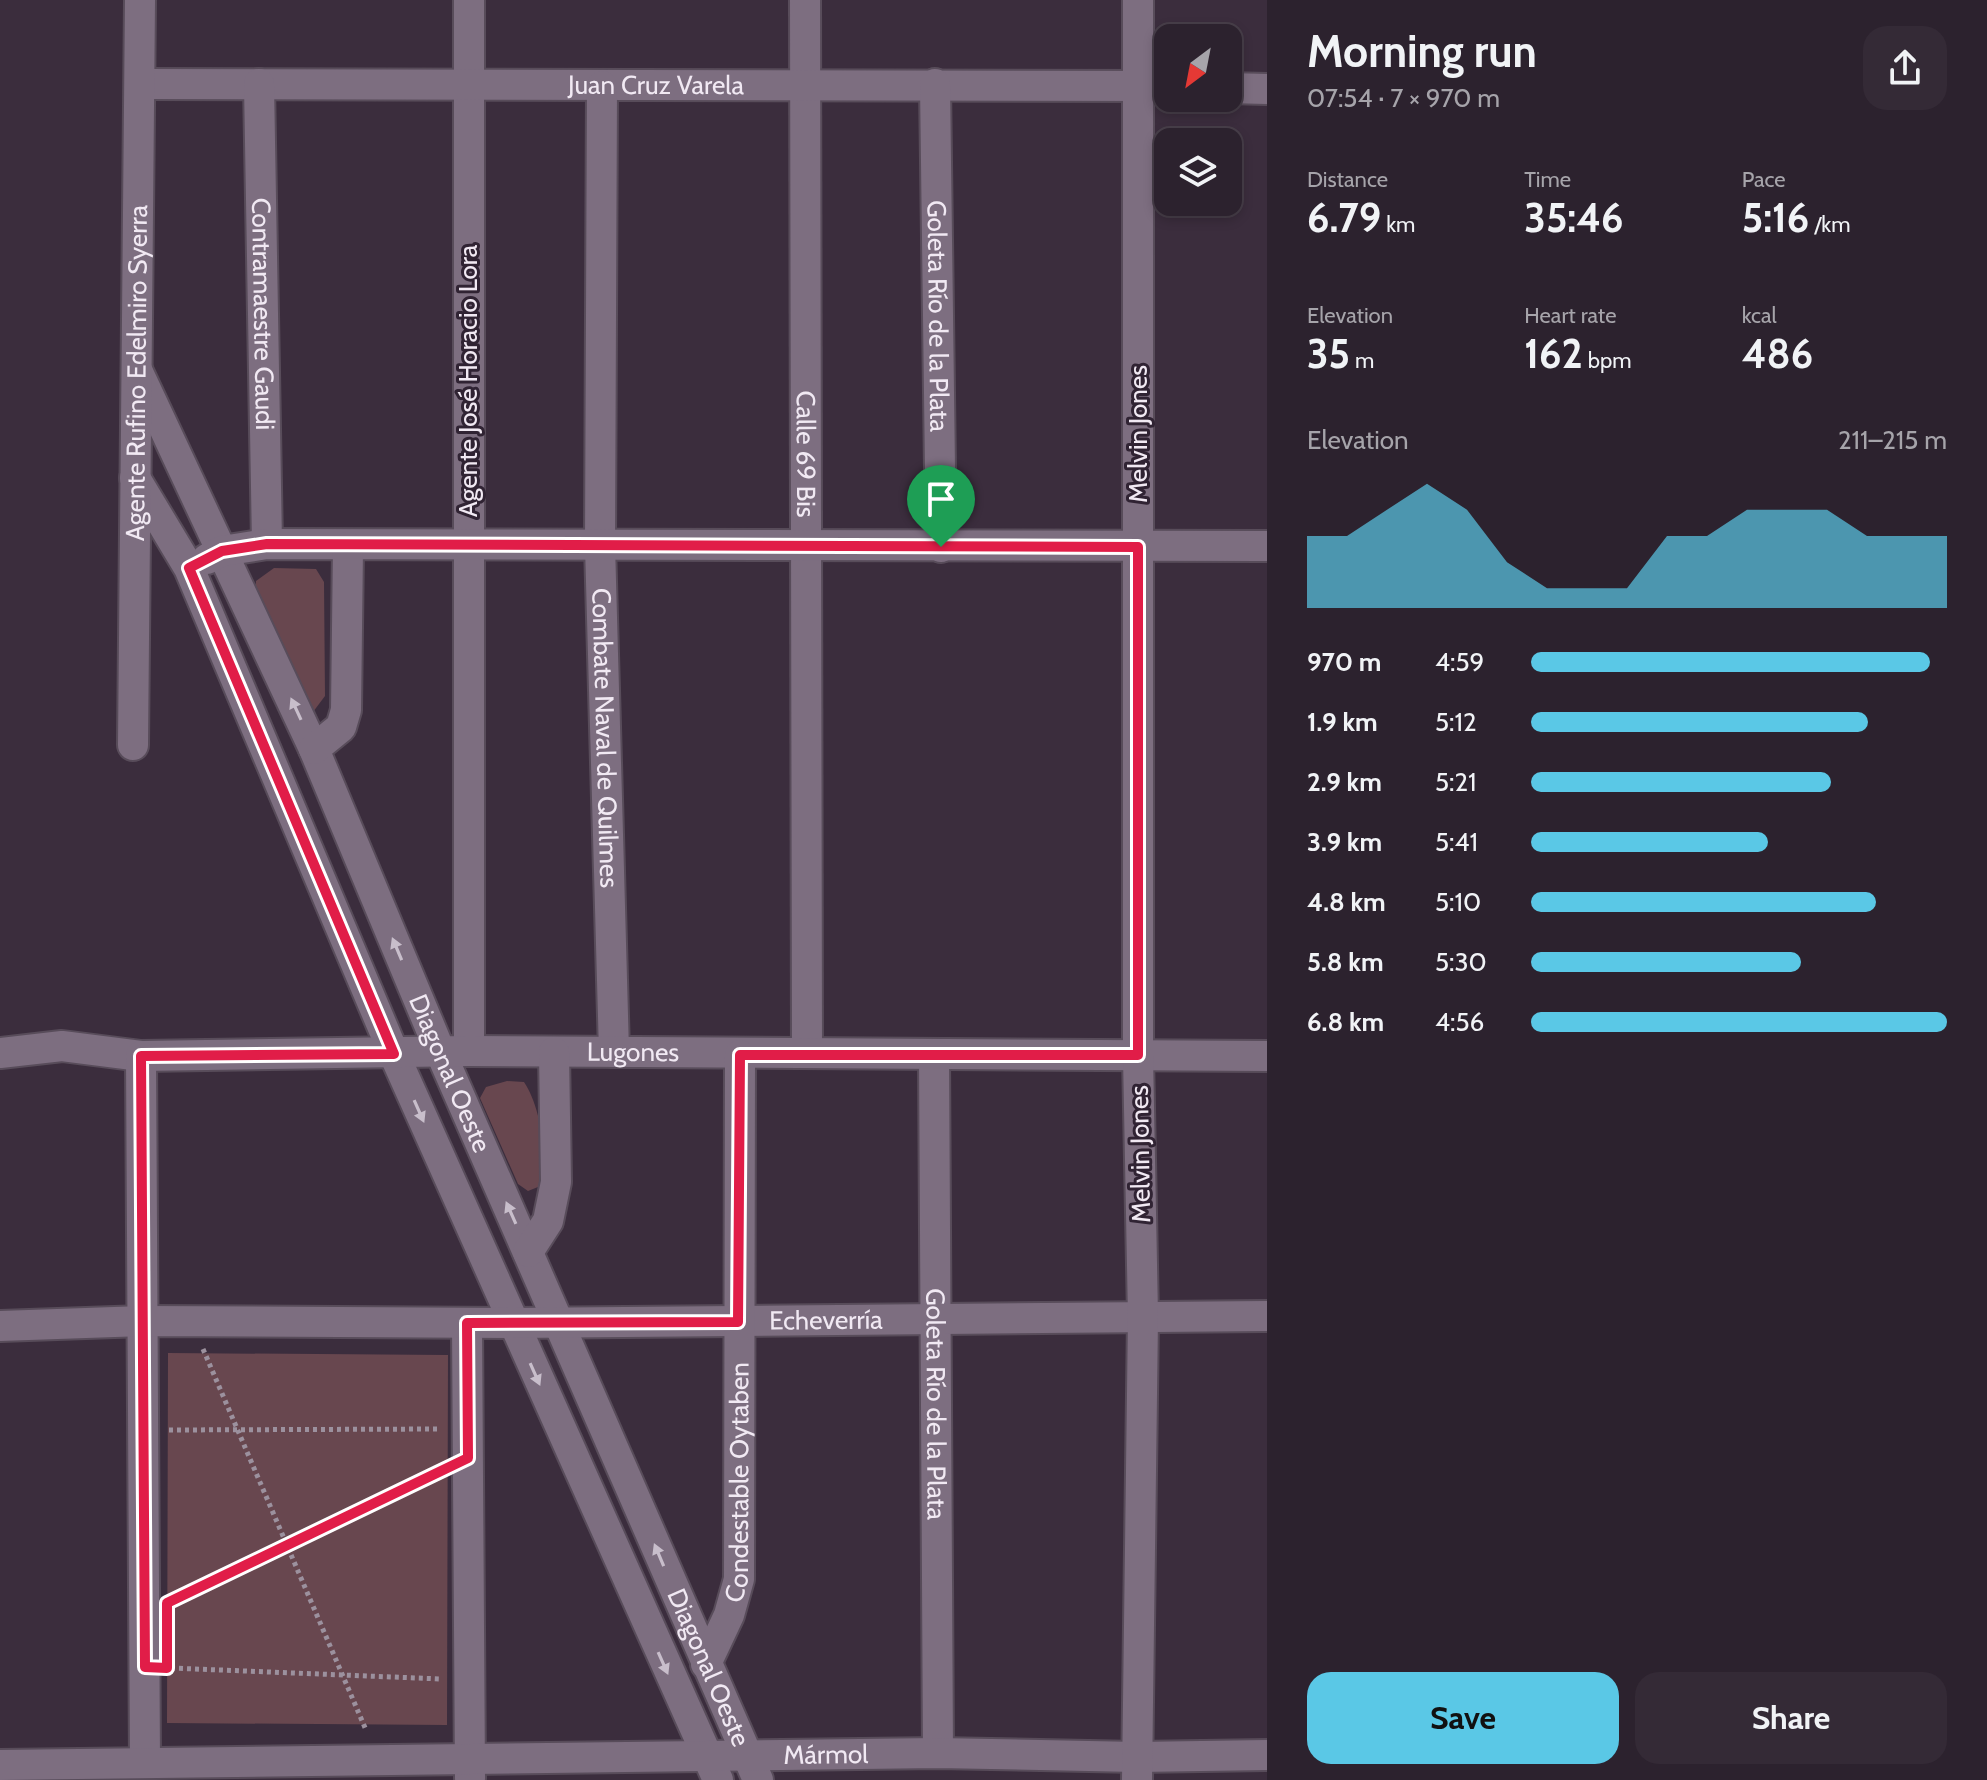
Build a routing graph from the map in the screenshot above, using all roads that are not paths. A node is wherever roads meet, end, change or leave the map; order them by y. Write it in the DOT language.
graph roads {
  1 [pos="140,0"];
  2 [pos="469,0"];
  3 [pos="805,0"];
  4 [pos="1138,0"];
  5 [pos="142,84"];
  6 [pos="259,84"];
  7 [pos="935,84"];
  8 [pos="469,85"];
  9 [pos="1137,85"];
  10 [pos="602,86"];
  11 [pos="1154,86"];
  12 [pos="804,87"];
  13 [pos="1242,88"];
  14 [pos="1267,89"];
  15 [pos="137,370"];
  16 [pos="135,478"];
  17 [pos="267,544"];
  18 [pos="600,545"];
  19 [pos="806,545"];
  20 [pos="468,546"];
  21 [pos="1267,546"];
  22 [pos="348,547"];
  23 [pos="941,547"];
  24 [pos="1138,547"];
  25 [pos="222,551"];
  26 [pos="189,568"];
  27 [pos="133,745"];
  28 [pos="314,749"];
  29 [pos="454,1051"];
  30 [pos="554,1052"];
  31 [pos="614,1052"];
  32 [pos="0,1053"];
  33 [pos="807,1053"];
  34 [pos="394,1054"];
  35 [pos="934,1054"];
  36 [pos="740,1055"];
  37 [pos="1138,1055"];
  38 [pos="141,1056"];
  39 [pos="1267,1056"];
  40 [pos="528,1252"];
  41 [pos="1267,1316"];
  42 [pos="1143,1317"];
  43 [pos="933,1320"];
  44 [pos="143,1321"];
  45 [pos="559,1322"];
  46 [pos="738,1322"];
  47 [pos="467,1323"];
  48 [pos="513,1323"];
  49 [pos="0,1326"];
  50 [pos="706,1664"];
  51 [pos="938,1753"];
  52 [pos="1267,1755"];
  53 [pos="145,1763"];
  54 [pos="0,1765"];
  55 [pos="753,1768"];
  56 [pos="712,1769"];
  57 [pos="1137,1769"];
  58 [pos="471,1770"];
  1 -- 5 [label="street, Agente Rufino Edelmiro Syerra"];
  2 -- 8 [label="street, Agente José Horacio Lora"];
  3 -- 12 [label="street, Calle 69 Bis"];
  4 -- 9 [label="street, Melvin Jones"];
  5 -- 6 [label="street, Juan Cruz Varela"];
  5 -- 15 [label="street, Agente Rufino Edelmiro Syerra"];
  6 -- 8 [label="street, Juan Cruz Varela"];
  6 -- 17 [label="street, Contramaestre Gaudi"];
  7 -- 9 [label="street, Juan Cruz Varela"];
  7 -- 12 [label="street, Juan Cruz Varela"];
  7 -- 23 [label="street, Goleta Río de la Plata"];
  8 -- 10 [label="street, Juan Cruz Varela"];
  8 -- 20 [label="street, Agente José Horacio Lora"];
  9 -- 11 [label="street, Juan Cruz Varela"];
  9 -- 24 [label="street, Melvin Jones"];
  10 -- 12 [label="street, Juan Cruz Varela"];
  10 -- 18 [label="street, Combate Naval de Quilmes"];
  12 -- 19 [label="street, Calle 69 Bis"];
  13 -- 14 [label="street"];
  15 -- 16 [label="street, Agente Rufino Edelmiro Syerra"];
  15 -- 25 [label="street, Diagonal Oeste"];
  16 -- 26 [label="street, Diagonal Oeste"];
  16 -- 27 [label="street, Agente Rufino Edelmiro Syerra"];
  17 -- 22 [label="street"];
  17 -- 25 [label="street"];
  18 -- 19 [label="street"];
  18 -- 20 [label="street"];
  18 -- 31 [label="street, Combate Naval de Quilmes"];
  19 -- 23 [label="street"];
  19 -- 33 [label="street, Calle 69 Bis"];
  20 -- 22 [label="street"];
  20 -- 29 [label="street, Agente José Horacio Lora"];
  21 -- 24 [label="street"];
  22 -- 28 [label="street"];
  23 -- 24 [label="street"];
  24 -- 37 [label="street, Melvin Jones"];
  25 -- 26 [label="street"];
  28 -- 25 [label="street, Diagonal Oeste, one-way"];
  26 -- 34 [label="street, Diagonal Oeste"];
  29 -- 28 [label="street, Diagonal Oeste, one-way"];
  29 -- 30 [label="street, Lugones"];
  29 -- 34 [label="street, Lugones"];
  40 -- 29 [label="street, Diagonal Oeste, one-way"];
  30 -- 31 [label="street, Lugones"];
  30 -- 40 [label="street"];
  31 -- 36 [label="street, Lugones"];
  32 -- 38 [label="street, Lugones"];
  33 -- 35 [label="street, Lugones"];
  33 -- 36 [label="street, Lugones"];
  34 -- 38 [label="street, Lugones"];
  34 -- 48 [label="street, Diagonal Oeste, one-way"];
  35 -- 37 [label="street, Lugones"];
  35 -- 43 [label="street, Goleta Río de la Plata"];
  36 -- 46 [label="street, Condestable Oytaben"];
  37 -- 39 [label="street, Lugones"];
  37 -- 42 [label="street, Melvin Jones"];
  38 -- 44 [label="street"];
  40 -- 45 [label="street, Diagonal Oeste"];
  41 -- 42 [label="street, Echeverría"];
  42 -- 43 [label="street, Echeverría"];
  42 -- 57 [label="street, Melvin Jones"];
  43 -- 46 [label="street, Echeverría"];
  43 -- 51 [label="street, Goleta Río de la Plata"];
  44 -- 47 [label="street, Echeverría"];
  44 -- 49 [label="street, Echeverría"];
  44 -- 53 [label="street"];
  45 -- 46 [label="street, Echeverría"];
  45 -- 48 [label="street, Echeverría"];
  50 -- 45 [label="street, Diagonal Oeste, one-way"];
  46 -- 50 [label="street, Condestable Oytaben"];
  47 -- 48 [label="street, Echeverría"];
  47 -- 58 [label="street"];
  48 -- 56 [label="street, Diagonal Oeste, one-way"];
  50 -- 55 [label="street, Diagonal Oeste"];
  51 -- 55 [label="street, Mármol"];
  51 -- 57 [label="street, Mármol"];
  52 -- 57 [label="street, Mármol"];
  53 -- 54 [label="street, Mármol"];
  53 -- 58 [label="street, Mármol"];
  55 -- 56 [label="street, Mármol"];
  56 -- 58 [label="street, Mármol"];
}
